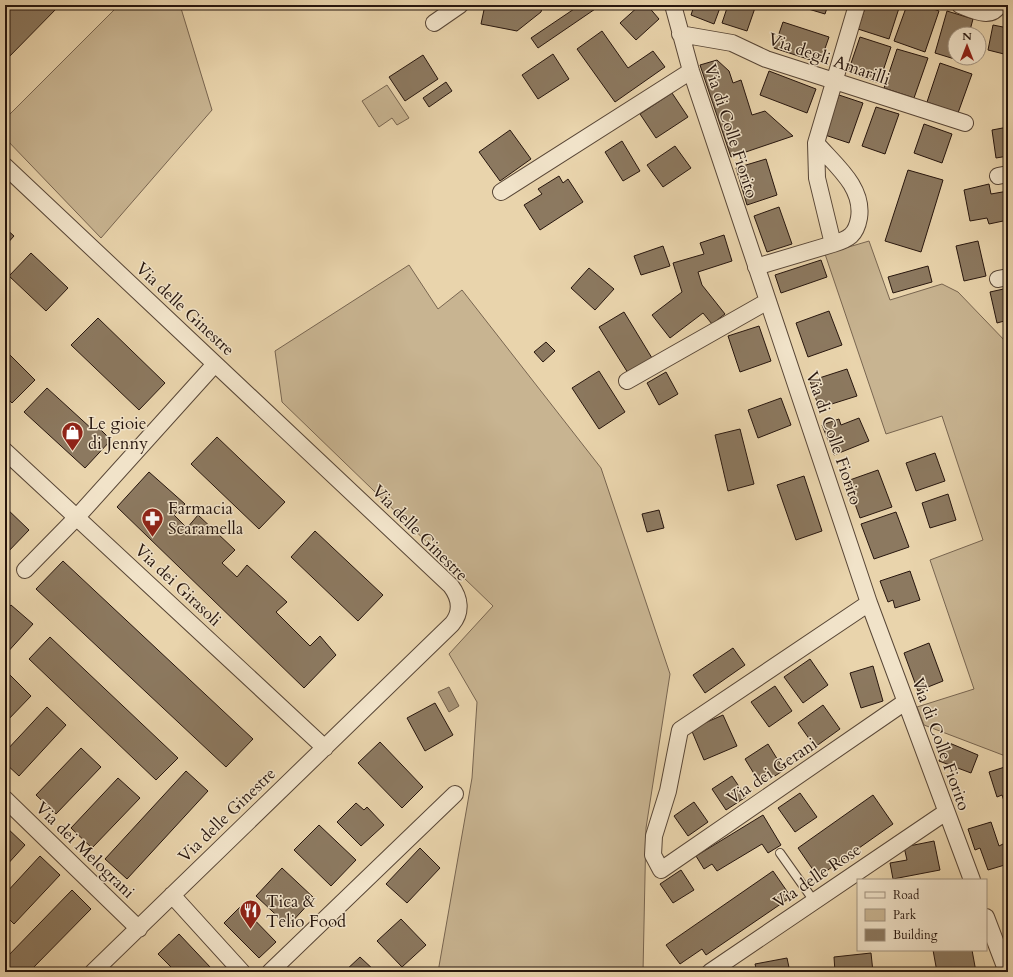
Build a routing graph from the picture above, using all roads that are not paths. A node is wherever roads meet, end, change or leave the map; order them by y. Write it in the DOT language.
graph roads {
  1 [pos="460,5"];
  2 [pos="673,5"];
  3 [pos="856,5"];
  4 [pos="960,5"];
  5 [pos="996,9"];
  6 [pos="434,23"];
  7 [pos="680,34"];
  8 [pos="691,71"];
  9 [pos="833,81"];
  10 [pos="965,123"];
  11 [pos="816,143"];
  12 [pos="5,166"];
  13 [pos="501,192"];
  14 [pos="833,244"];
  15 [pos="756,267"];
  16 [pos="768,301"];
  17 [pos="215,364"];
  18 [pos="627,381"];
  19 [pos="5,451"];
  20 [pos="77,517"];
  21 [pos="25,570"];
  22 [pos="869,603"];
  23 [pos="905,702"];
  24 [pos="325,748"];
  25 [pos="455,794"];
  26 [pos="5,799"];
  27 [pos="946,812"];
  28 [pos="780,853"];
  29 [pos="972,879"];
  30 [pos="172,895"];
  31 [pos="814,901"];
  32 [pos="987,919"];
  33 [pos="138,929"];
  34 [pos="93,972"];
  35 [pos="242,972"];
  36 [pos="270,972"];
  37 [pos="710,972"];
  38 [pos="1007,972"];
  1 -- 6 [label="street"];
  2 -- 7 [label="street, Via di Colle Fiorito"];
  3 -- 9 [label="street"];
  4 -- 5 [label="street"];
  7 -- 8 [label="street, Via di Colle Fiorito"];
  7 -- 9 [label="street, Via degli Amarilli"];
  8 -- 13 [label="street"];
  8 -- 15 [label="street, Via di Colle Fiorito"];
  9 -- 10 [label="street, Via degli Amarilli"];
  9 -- 11 [label="street"];
  11 -- 14 [label="street"];
  11 -- 14 [label="street"];
  12 -- 17 [label="street, Via delle Ginestre"];
  14 -- 15 [label="street"];
  15 -- 16 [label="street, Via di Colle Fiorito"];
  16 -- 18 [label="street"];
  16 -- 22 [label="street, Via di Colle Fiorito"];
  17 -- 20 [label="street"];
  17 -- 24 [label="street, Via delle Ginestre"];
  19 -- 20 [label="street, Via dei Girasoli"];
  20 -- 21 [label="street"];
  20 -- 24 [label="street, Via dei Girasoli"];
  22 -- 23 [label="street, Via di Colle Fiorito"];
  22 -- 23 [label="street, Via dei Gerani"];
  23 -- 27 [label="street, Via di Colle Fiorito"];
  24 -- 30 [label="street, Via delle Ginestre"];
  25 -- 36 [label="street"];
  26 -- 33 [label="street, Via dei Melograni"];
  27 -- 29 [label="street, Via di Colle Fiorito"];
  27 -- 31 [label="street, Via delle Rose"];
  28 -- 31 [label="lane"];
  30 -- 33 [label="street, Via delle Ginestre"];
  30 -- 35 [label="street"];
  31 -- 37 [label="street, Via delle Rose"];
  32 -- 38 [label="street"];
  33 -- 34 [label="street, Via delle Ginestre"];
}
